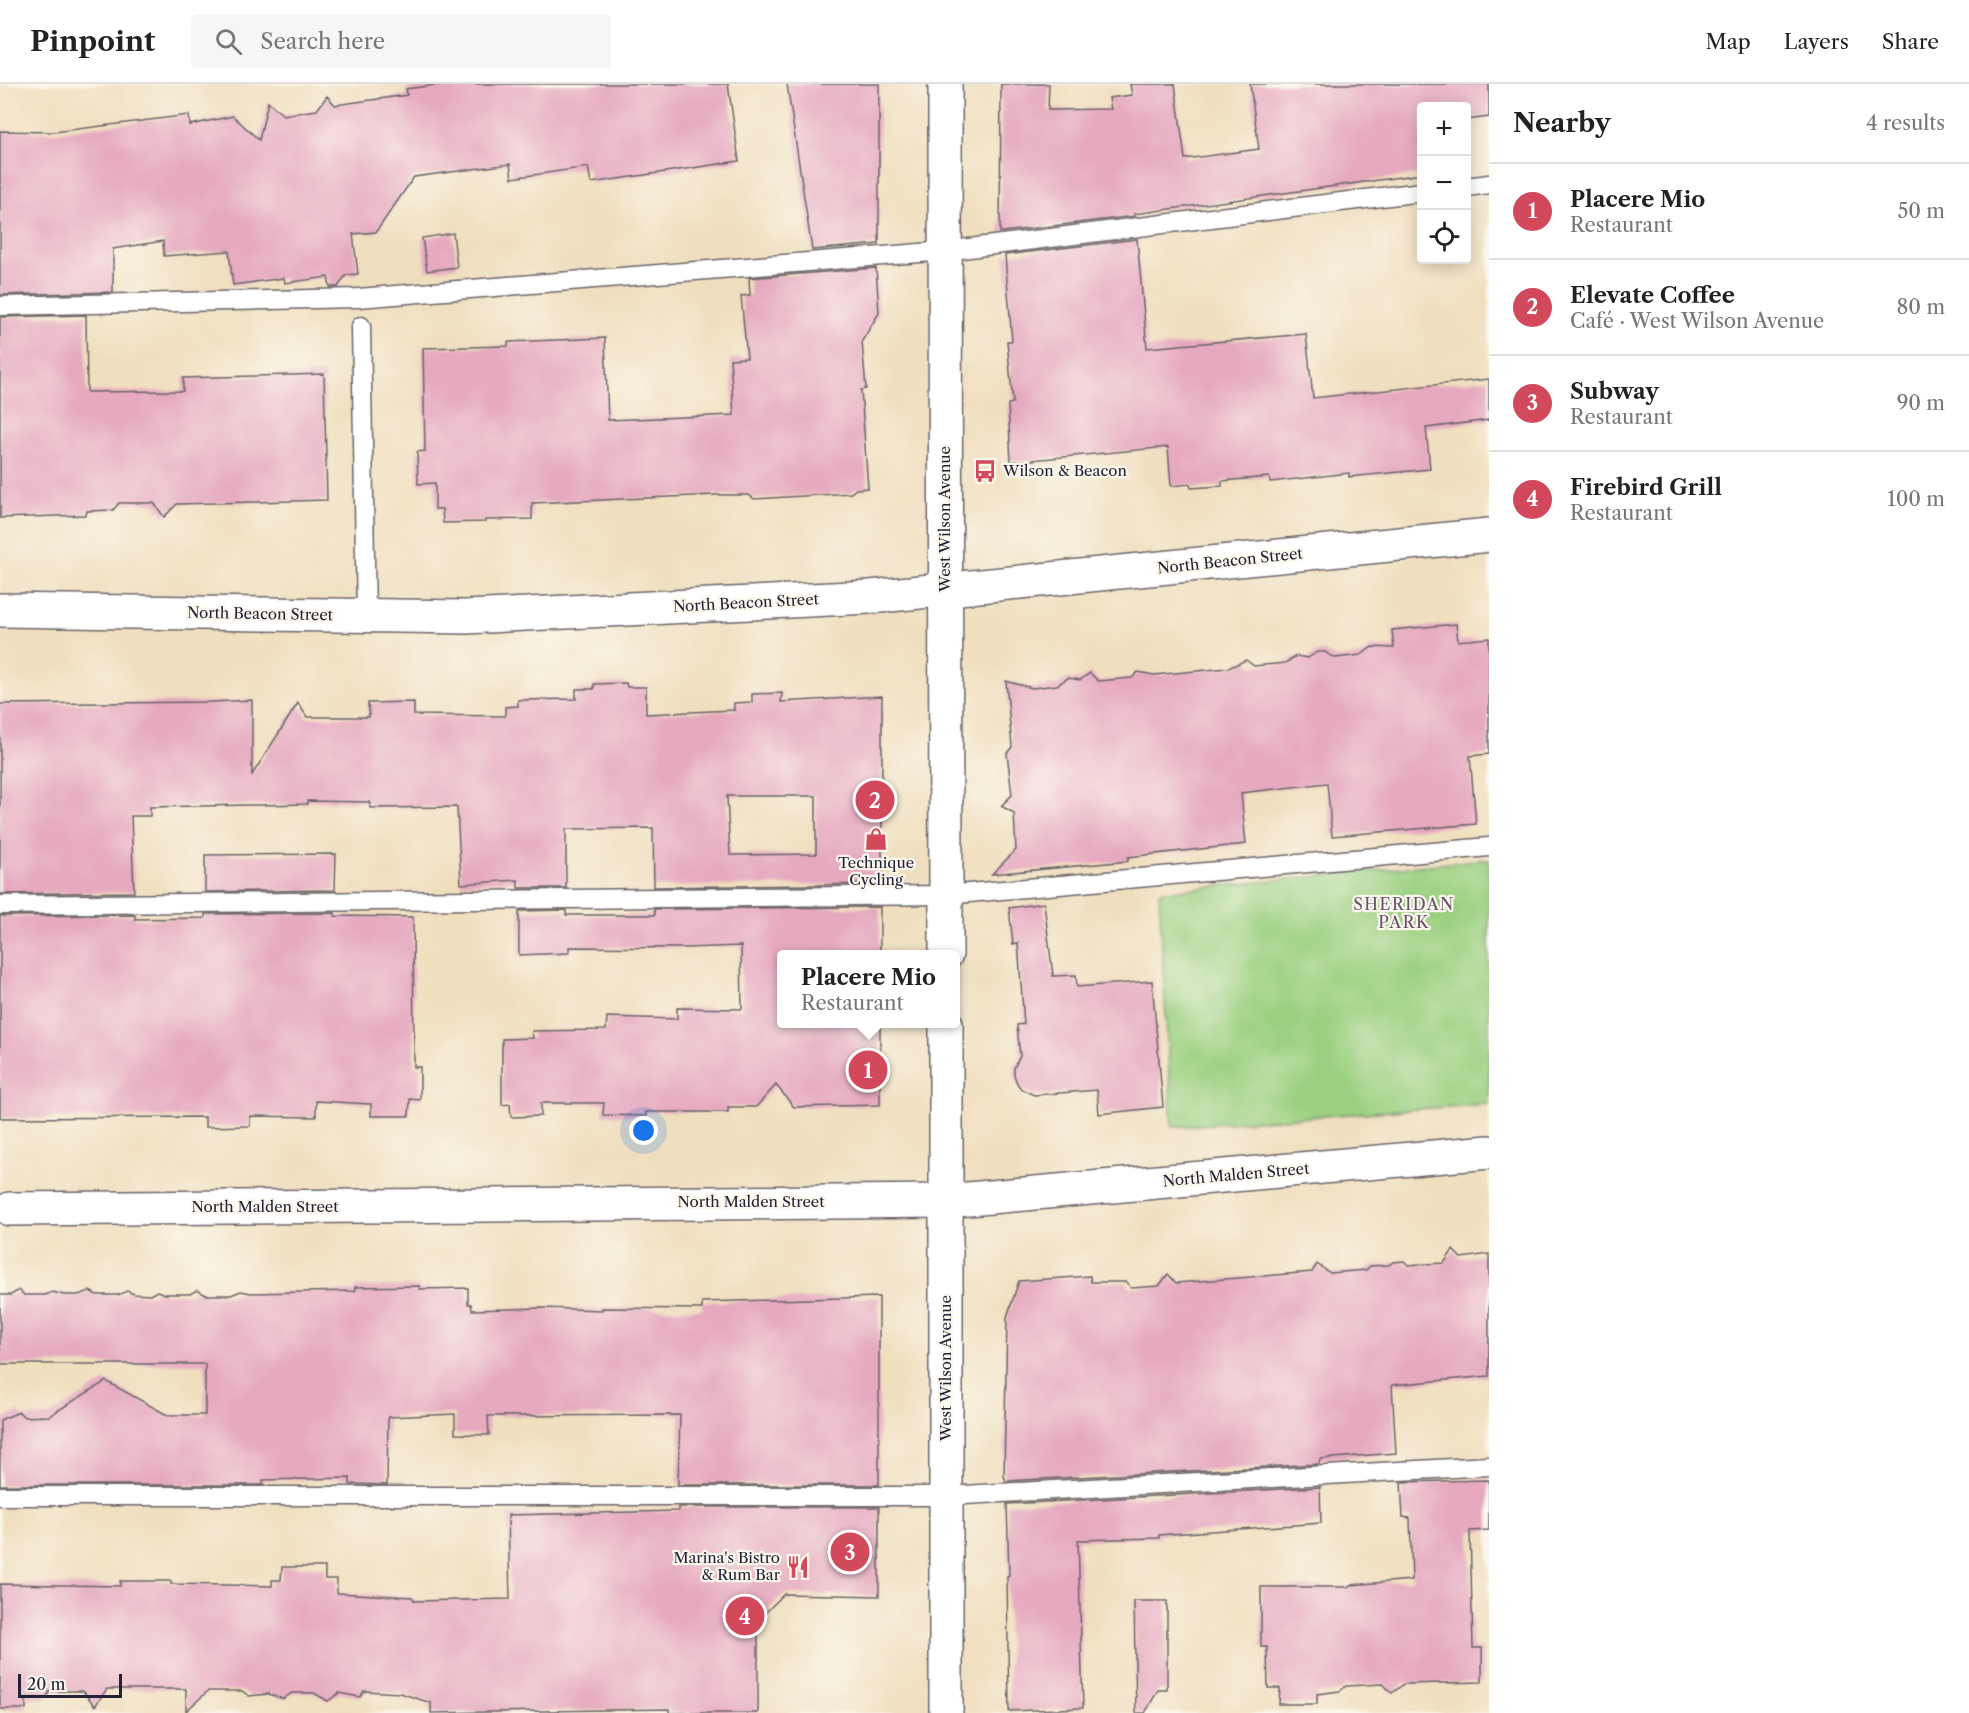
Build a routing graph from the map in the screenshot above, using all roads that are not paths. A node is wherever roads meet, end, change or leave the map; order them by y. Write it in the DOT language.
graph roads {
  1 [pos="945,84"];
  2 [pos="1489,184"];
  3 [pos="1471,186"];
  4 [pos="1417,193"];
  5 [pos="945,251"];
  6 [pos="0,306"];
  7 [pos="361,326"];
  8 [pos="1489,535"];
  9 [pos="945,590"];
  10 [pos="0,610"];
  11 [pos="366,616"];
  12 [pos="1489,847"];
  13 [pos="946,895"];
  14 [pos="0,905"];
  15 [pos="946,950"];
  16 [pos="946,1028"];
  17 [pos="1489,1152"];
  18 [pos="946,1201"];
  19 [pos="10,1209"];
  20 [pos="1489,1466"];
  21 [pos="0,1496"];
  22 [pos="946,1496"];
  23 [pos="946,1713"];
  1 -- 5 [label="street, West Wilson Avenue"];
  2 -- 3 [label="lane"];
  4 -- 5 [label="lane"];
  5 -- 6 [label="lane"];
  5 -- 9 [label="street, West Wilson Avenue"];
  7 -- 11 [label="lane"];
  8 -- 9 [label="street, North Beacon Street"];
  9 -- 11 [label="street, North Beacon Street"];
  9 -- 13 [label="street, West Wilson Avenue"];
  10 -- 11 [label="street, North Beacon Street"];
  12 -- 13 [label="lane"];
  13 -- 14 [label="lane"];
  13 -- 15 [label="street, West Wilson Avenue"];
  16 -- 18 [label="street, West Wilson Avenue"];
  17 -- 18 [label="street, North Malden Street"];
  18 -- 19 [label="street, North Malden Street"];
  18 -- 22 [label="street, West Wilson Avenue"];
  20 -- 22 [label="lane"];
  21 -- 22 [label="lane"];
  22 -- 23 [label="street, West Wilson Avenue"];
}
